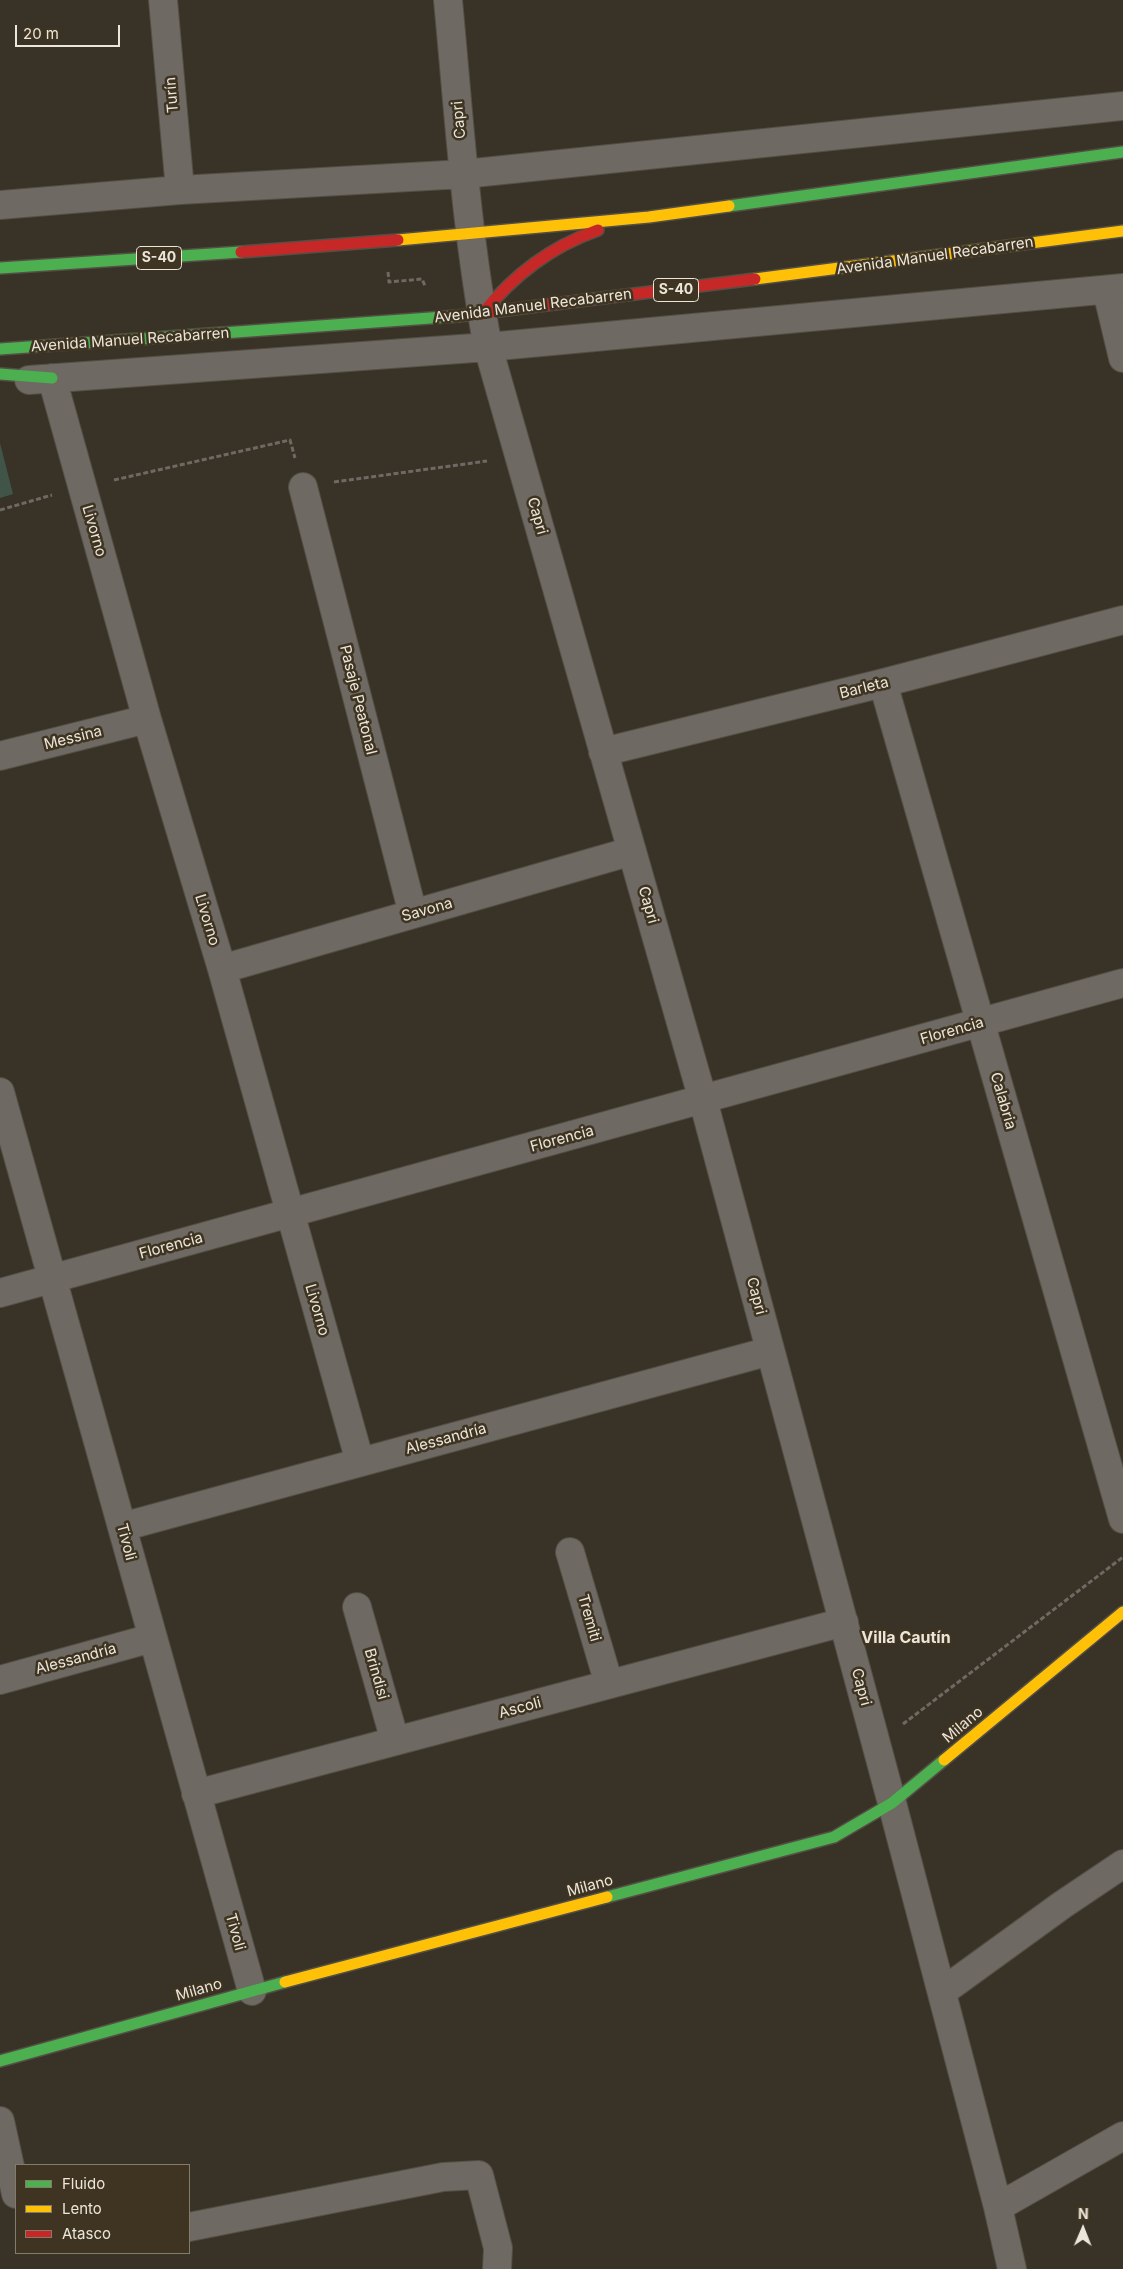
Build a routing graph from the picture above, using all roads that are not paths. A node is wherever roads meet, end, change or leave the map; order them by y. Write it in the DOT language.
graph roads {
  1 [pos="163,0"];
  2 [pos="448,0"];
  3 [pos="1123,106"];
  4 [pos="1123,152"];
  5 [pos="464,174"];
  6 [pos="180,190"];
  7 [pos="0,205"];
  8 [pos="649,216"];
  9 [pos="1123,231"];
  10 [pos="472,234"];
  11 [pos="0,268"];
  12 [pos="1115,290"];
  13 [pos="482,314"];
  14 [pos="488,346"];
  15 [pos="0,349"];
  16 [pos="1123,358"];
  17 [pos="0,374"];
  18 [pos="52,378"];
  19 [pos="0,381"];
  20 [pos="303,487"];
  21 [pos="1121,627"];
  22 [pos="883,683"];
  23 [pos="147,719"];
  24 [pos="603,752"];
  25 [pos="0,756"];
  26 [pos="632,851"];
  27 [pos="413,914"];
  28 [pos="222,969"];
  29 [pos="1123,983"];
  30 [pos="980,1023"];
  31 [pos="0,1092"];
  32 [pos="703,1100"];
  33 [pos="289,1214"];
  34 [pos="52,1279"];
  35 [pos="0,1293"];
  36 [pos="770,1351"];
  37 [pos="360,1462"];
  38 [pos="1123,1518"];
  39 [pos="122,1527"];
  40 [pos="570,1552"];
  41 [pos="357,1607"];
  42 [pos="1123,1612"];
  43 [pos="844,1622"];
  44 [pos="152,1638"];
  45 [pos="0,1680"];
  46 [pos="609,1684"];
  47 [pos="395,1742"];
  48 [pos="196,1794"];
  49 [pos="892,1803"];
  50 [pos="1123,1864"];
  51 [pos="252,1991"];
  52 [pos="942,1992"];
  53 [pos="0,2061"];
  54 [pos="0,2122"];
  55 [pos="1123,2136"];
  56 [pos="15,2190"];
  57 [pos="998,2207"];
  58 [pos="190,2227"];
  59 [pos="497,2269"];
  60 [pos="1012,2269"];
  1 -- 6 [label="street, Turín"];
  2 -- 5 [label="street, Capri"];
  3 -- 5 [label="street"];
  4 -- 8 [label="main road, S-40"];
  5 -- 6 [label="street"];
  5 -- 10 [label="street, Capri"];
  6 -- 7 [label="street"];
  8 -- 10 [label="main road, S-40"];
  8 -- 13 [label="main road"];
  9 -- 13 [label="main road, Avenida Manuel Recabarren / S-40"];
  10 -- 11 [label="main road, S-40"];
  10 -- 13 [label="street, Capri"];
  12 -- 14 [label="street"];
  12 -- 16 [label="street"];
  13 -- 14 [label="street, Capri"];
  13 -- 15 [label="main road, Avenida Manuel Recabarren / S-40"];
  14 -- 18 [label="street"];
  14 -- 24 [label="street, Capri"];
  17 -- 18 [label="main road"];
  18 -- 19 [label="street"];
  18 -- 23 [label="street, Livorno"];
  20 -- 27 [label="street, Pasaje Peatonal"];
  21 -- 22 [label="street, Barleta"];
  22 -- 24 [label="street, Barleta"];
  22 -- 30 [label="street, Calabria"];
  23 -- 25 [label="street, Messina"];
  23 -- 28 [label="street, Livorno"];
  24 -- 26 [label="street, Capri"];
  26 -- 27 [label="street, Savona"];
  26 -- 32 [label="street, Capri"];
  27 -- 28 [label="street, Savona"];
  28 -- 33 [label="street, Livorno"];
  29 -- 30 [label="street, Florencia"];
  30 -- 32 [label="street, Florencia"];
  30 -- 38 [label="street, Calabria"];
  31 -- 34 [label="street, Tivoli"];
  32 -- 33 [label="street, Florencia"];
  32 -- 36 [label="street, Capri"];
  33 -- 34 [label="street, Florencia"];
  33 -- 37 [label="street, Livorno"];
  34 -- 35 [label="street, Florencia"];
  34 -- 39 [label="street, Tivoli"];
  36 -- 37 [label="street, Alessandría"];
  36 -- 43 [label="street, Capri"];
  37 -- 39 [label="street, Alessandría"];
  39 -- 44 [label="street, Tivoli"];
  40 -- 46 [label="street, Tremiti"];
  41 -- 47 [label="street, Brindisi"];
  42 -- 49 [label="main road, Milano"];
  43 -- 46 [label="street, Ascoli"];
  43 -- 49 [label="street, Capri"];
  44 -- 45 [label="street, Alessandría"];
  44 -- 48 [label="street, Tivoli"];
  46 -- 47 [label="street, Ascoli"];
  47 -- 48 [label="street, Ascoli"];
  48 -- 51 [label="street, Tivoli"];
  49 -- 51 [label="main road, Milano"];
  49 -- 52 [label="street, Capri"];
  50 -- 52 [label="street"];
  51 -- 53 [label="main road, Milano"];
  52 -- 57 [label="street, Capri"];
  54 -- 56 [label="street"];
  55 -- 57 [label="street"];
  57 -- 60 [label="street, Capri"];
  58 -- 59 [label="street"];
}
